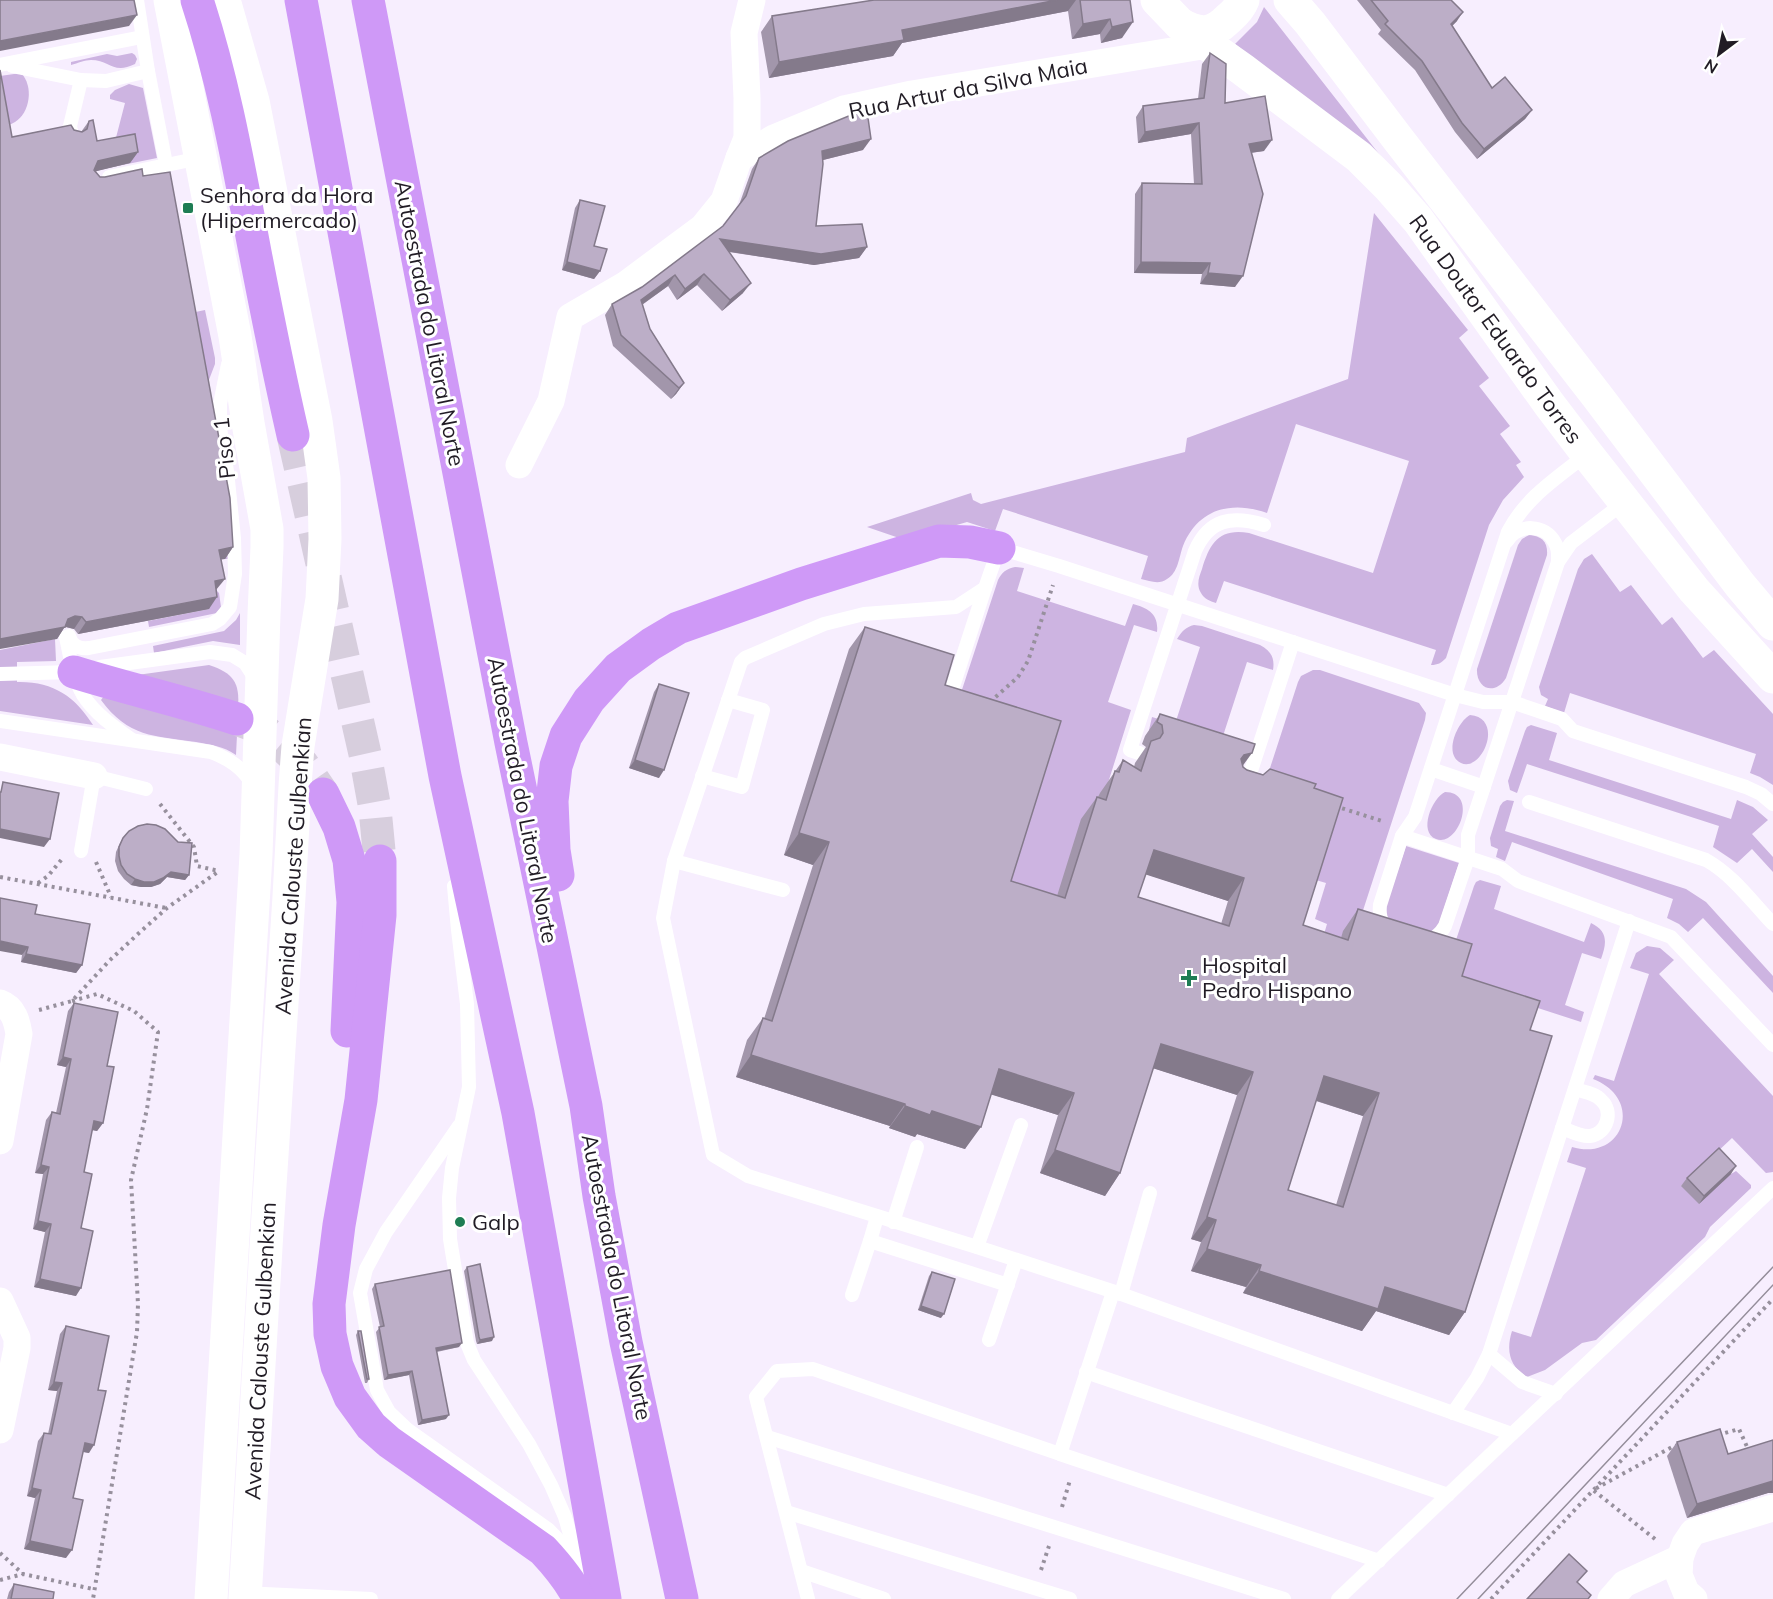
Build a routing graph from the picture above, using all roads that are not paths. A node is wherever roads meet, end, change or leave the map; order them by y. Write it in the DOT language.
graph roads {
  1 [pos="137,0"];
  2 [pos="170,0"];
  3 [pos="197,0"];
  4 [pos="224,0"];
  5 [pos="301,0"];
  6 [pos="368,0"];
  7 [pos="752,0"];
  8 [pos="1243,0"];
  9 [pos="1290,0"];
  10 [pos="1168,11"];
  11 [pos="142,37"];
  12 [pos="1208,45"];
  13 [pos="2,64"];
  14 [pos="148,72"];
  15 [pos="81,80"];
  16 [pos="72,135"];
  17 [pos="201,158"];
  18 [pos="739,158"];
  19 [pos="166,164"];
  20 [pos="95,180"];
  21 [pos="235,336"];
  22 [pos="293,435"];
  23 [pos="1587,454"];
  24 [pos="519,465"];
  25 [pos="1626,501"];
  26 [pos="1264,525"];
  27 [pos="1504,545"];
  28 [pos="999,548"];
  29 [pos="1558,562"];
  30 [pos="985,588"];
  31 [pos="1177,604"];
  32 [pos="1773,624"];
  33 [pos="1293,642"];
  34 [pos="0,674"];
  35 [pos="1773,677"];
  36 [pos="70,680"];
  37 [pos="262,689"];
  38 [pos="1455,695"];
  39 [pos="728,700"];
  40 [pos="948,702"];
  41 [pos="1512,702"];
  42 [pos="237,719"];
  43 [pos="0,721"];
  44 [pos="133,740"];
  45 [pos="1139,753"];
  46 [pos="0,756"];
  47 [pos="1431,769"];
  48 [pos="94,776"];
  49 [pos="445,776"];
  50 [pos="702,776"];
  51 [pos="1234,784"];
  52 [pos="1484,787"];
  53 [pos="146,789"];
  54 [pos="258,793"];
  55 [pos="322,794"];
  56 [pos="1529,802"];
  57 [pos="1773,804"];
  58 [pos="1402,837"];
  59 [pos="81,851"];
  60 [pos="1468,858"];
  61 [pos="380,861"];
  62 [pos="674,861"];
  63 [pos="783,890"];
  64 [pos="1629,921"];
  65 [pos="1773,924"];
  66 [pos="8,1011"];
  67 [pos="1773,1045"];
  68 [pos="1575,1089"];
  69 [pos="586,1106"];
  70 [pos="463,1120"];
  71 [pos="1021,1125"];
  72 [pos="1562,1128"];
  73 [pos="0,1141"];
  74 [pos="917,1147"];
  75 [pos="1773,1188"];
  76 [pos="1150,1192"];
  77 [pos="877,1216"];
  78 [pos="893,1222"];
  79 [pos="339,1225"];
  80 [pos="870,1241"];
  81 [pos="977,1247"];
  82 [pos="1016,1260"];
  83 [pos="1008,1285"];
  84 [pos="1117,1293"];
  85 [pos="852,1296"];
  86 [pos="0,1301"];
  87 [pos="989,1340"];
  88 [pos="1489,1354"];
  89 [pos="1086,1372"];
  90 [pos="1556,1394"];
  91 [pos="1453,1413"];
  92 [pos="0,1430"];
  93 [pos="1512,1434"];
  94 [pos="767,1437"];
  95 [pos="1060,1454"];
  96 [pos="1448,1495"];
  97 [pos="1773,1508"];
  98 [pos="786,1512"];
  99 [pos="1680,1558"];
  100 [pos="578,1560"];
  101 [pos="1379,1561"];
  102 [pos="675,1562"];
  103 [pos="801,1571"];
  104 [pos="245,1596"];
  105 [pos="211,1599"];
  106 [pos="370,1599"];
  107 [pos="579,1599"];
  108 [pos="588,1599"];
  109 [pos="605,1599"];
  110 [pos="682,1599"];
  111 [pos="687,1599"];
  112 [pos="808,1599"];
  113 [pos="884,1599"];
  114 [pos="1070,1599"];
  115 [pos="1284,1599"];
  116 [pos="1338,1599"];
  117 [pos="1611,1599"];
  118 [pos="1694,1599"];
  1 -- 11 [label="lane"];
  2 -- 17 [label="main road, Avenida Calouste Gulbenkian"];
  3 -- 22 [label="highway"];
  4 -- 104 [label="main road, Avenida Calouste Gulbenkian"];
  5 -- 49 [label="highway"];
  6 -- 69 [label="highway, Autoestrada do Litoral Norte"];
  7 -- 18 [label="street"];
  8 -- 10 [label="main road, Rua Doutor Eduardo Torres"];
  9 -- 32 [label="main road, Rua Doutor Eduardo Torres"];
  10 -- 12 [label="main road, Rua Doutor Eduardo Torres"];
  11 -- 13 [label="lane"];
  11 -- 14 [label="lane"];
  12 -- 18 [label="street, Rua Artur da Silva Maia"];
  12 -- 23 [label="main road, Rua Doutor Eduardo Torres"];
  13 -- 15 [label="lane"];
  14 -- 15 [label="lane"];
  14 -- 19 [label="lane"];
  15 -- 16 [label="lane"];
  17 -- 19 [label="lane"];
  17 -- 21 [label="main road, Avenida Calouste Gulbenkian"];
  18 -- 24 [label="street"];
  19 -- 20 [label="lane"];
  21 -- 36 [label="lane, Piso 1"];
  21 -- 37 [label="main road, Avenida Calouste Gulbenkian"];
  23 -- 25 [label="main road, Rua Doutor Eduardo Torres"];
  23 -- 27 [label="lane"];
  25 -- 29 [label="lane"];
  25 -- 35 [label="main road, Rua Doutor Eduardo Torres"];
  26 -- 31 [label="lane"];
  27 -- 29 [label="lane"];
  27 -- 38 [label="lane"];
  28 -- 30 [label="lane"];
  28 -- 31 [label="lane"];
  28 -- 69 [label="highway"];
  29 -- 41 [label="lane"];
  30 -- 39 [label="lane"];
  30 -- 40 [label="lane"];
  31 -- 33 [label="lane"];
  31 -- 45 [label="lane"];
  33 -- 38 [label="lane"];
  33 -- 51 [label="lane"];
  34 -- 36 [label="lane"];
  36 -- 37 [label="lane"];
  36 -- 42 [label="highway"];
  36 -- 44 [label="lane"];
  37 -- 54 [label="main road, Avenida Calouste Gulbenkian"];
  38 -- 41 [label="lane"];
  38 -- 47 [label="lane"];
  39 -- 50 [label="lane"];
  39 -- 50 [label="lane"];
  41 -- 52 [label="lane"];
  41 -- 57 [label="lane"];
  43 -- 44 [label="lane"];
  44 -- 54 [label="lane"];
  46 -- 48 [label="street"];
  47 -- 52 [label="lane"];
  47 -- 58 [label="lane"];
  48 -- 53 [label="lane"];
  48 -- 59 [label="lane"];
  49 -- 70 [label="lane"];
  49 -- 109 [label="highway"];
  50 -- 62 [label="lane"];
  52 -- 60 [label="lane"];
  54 -- 105 [label="main road, Avenida Calouste Gulbenkian"];
  55 -- 79 [label="highway"];
  56 -- 65 [label="lane"];
  58 -- 60 [label="lane"];
  58 -- 60 [label="lane"];
  60 -- 64 [label="lane"];
  61 -- 79 [label="highway"];
  62 -- 63 [label="lane"];
  62 -- 77 [label="lane"];
  64 -- 67 [label="lane"];
  64 -- 68 [label="lane"];
  66 -- 73 [label="street"];
  68 -- 72 [label="lane"];
  68 -- 72 [label="lane"];
  69 -- 102 [label="highway, Autoestrada do Litoral Norte"];
  70 -- 100 [label="lane"];
  70 -- 100 [label="lane"];
  71 -- 81 [label="lane"];
  72 -- 88 [label="lane"];
  74 -- 78 [label="lane"];
  75 -- 90 [label="lane"];
  76 -- 84 [label="lane"];
  77 -- 78 [label="lane"];
  77 -- 80 [label="lane"];
  78 -- 81 [label="lane"];
  79 -- 107 [label="highway"];
  80 -- 83 [label="lane"];
  80 -- 85 [label="lane"];
  81 -- 82 [label="lane"];
  82 -- 83 [label="lane"];
  82 -- 84 [label="lane"];
  83 -- 87 [label="lane"];
  84 -- 89 [label="lane"];
  84 -- 91 [label="lane"];
  86 -- 92 [label="street"];
  88 -- 90 [label="lane"];
  88 -- 91 [label="lane"];
  89 -- 95 [label="lane"];
  89 -- 96 [label="lane"];
  90 -- 93 [label="lane"];
  91 -- 93 [label="lane"];
  93 -- 96 [label="lane"];
  94 -- 95 [label="lane"];
  94 -- 98 [label="lane"];
  94 -- 115 [label="lane"];
  95 -- 101 [label="lane"];
  96 -- 101 [label="lane"];
  97 -- 99 [label="street"];
  98 -- 103 [label="lane"];
  98 -- 114 [label="lane"];
  99 -- 117 [label="street"];
  99 -- 118 [label="street"];
  100 -- 108 [label="lane"];
  101 -- 116 [label="lane"];
  102 -- 110 [label="highway, Autoestrada do Litoral Norte"];
  102 -- 111 [label="lane"];
  103 -- 112 [label="lane"];
  103 -- 113 [label="lane"];
  104 -- 106 [label="lane"];
}
